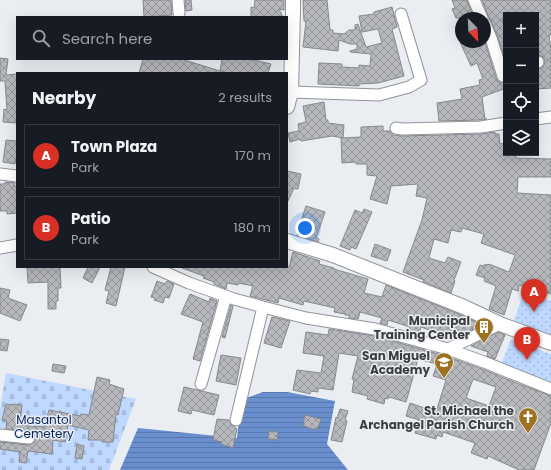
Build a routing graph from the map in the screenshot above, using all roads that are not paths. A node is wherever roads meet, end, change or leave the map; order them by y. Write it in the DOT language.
graph roads {
  1 [pos="178,0"];
  2 [pos="293,0"];
  3 [pos="474,0"];
  4 [pos="479,12"];
  5 [pos="179,13"];
  6 [pos="401,14"];
  7 [pos="491,38"];
  8 [pos="503,70"];
  9 [pos="291,92"];
  10 [pos="288,103"];
  11 [pos="551,117"];
  12 [pos="539,119"];
  13 [pos="503,123"];
  14 [pos="396,128"];
  15 [pos="0,174"];
  16 [pos="16,176"];
  17 [pos="288,241"];
  18 [pos="16,245"];
  19 [pos="0,248"];
  20 [pos="155,268"];
  21 [pos="226,296"];
  22 [pos="263,307"];
  23 [pos="500,324"];
  24 [pos="551,343"];
  25 [pos="448,349"];
  26 [pos="201,384"];
  27 [pos="551,389"];
  28 [pos="236,420"];
  29 [pos="0,435"];
  30 [pos="29,438"];
  1 -- 5 [label="street"];
  2 -- 9 [label="main road"];
  3 -- 4 [label="street"];
  6 -- 9 [label="street"];
  7 -- 8 [label="street"];
  9 -- 10 [label="main road"];
  11 -- 12 [label="street"];
  13 -- 14 [label="street"];
  15 -- 16 [label="street"];
  17 -- 23 [label="main road"];
  18 -- 19 [label="street"];
  20 -- 21 [label="street"];
  21 -- 22 [label="street"];
  21 -- 26 [label="street"];
  22 -- 25 [label="street"];
  22 -- 28 [label="street"];
  23 -- 24 [label="main road"];
  23 -- 25 [label="street"];
  25 -- 27 [label="street"];
  29 -- 30 [label="street"];
}
